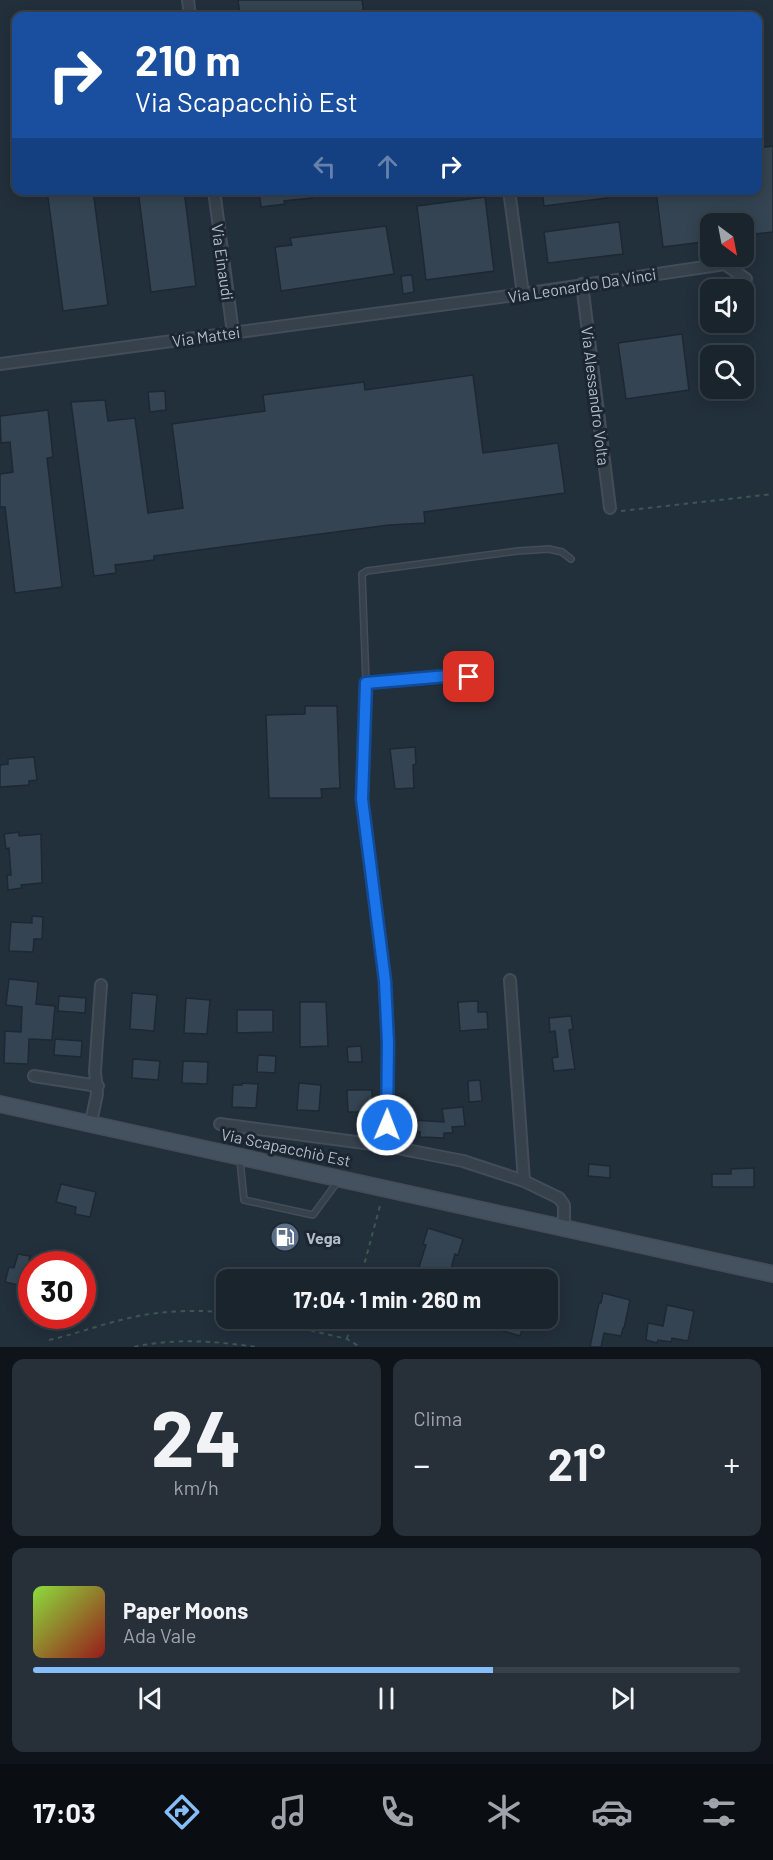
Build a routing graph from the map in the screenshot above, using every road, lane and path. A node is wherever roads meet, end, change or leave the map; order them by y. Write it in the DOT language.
graph roads {
  1 [pos="215,195"];
  2 [pos="510,195"];
  3 [pos="746,279"];
  4 [pos="582,284"];
  5 [pos="523,294"];
  6 [pos="413,309"];
  7 [pos="233,333"];
  8 [pos="0,364"];
  9 [pos="773,494"];
  10 [pos="610,508"];
  11 [pos="571,559"];
  12 [pos="469,677"];
  13 [pos="366,683"];
  14 [pos="510,980"];
  15 [pos="101,985"];
  16 [pos="34,1076"];
  17 [pos="98,1086"];
  18 [pos="0,1104"];
  19 [pos="91,1122"];
  20 [pos="220,1124"];
  21 [pos="387,1146"];
  22 [pos="240,1156"];
  23 [pos="341,1178"];
  24 [pos="524,1181"];
  25 [pos="385,1187"];
  26 [pos="564,1226"];
  27 [pos="363,1269"];
  28 [pos="773,1274"];
  29 [pos="216,1313"];
  30 [pos="305,1329"];
  31 [pos="349,1329"];
  32 [pos="347,1339"];
  33 [pos="49,1340"];
  34 [pos="134,1347"];
  35 [pos="256,1347"];
  36 [pos="360,1347"];
  1 -- 7 [label="street, Via Einaudi"];
  2 -- 5 [label="street"];
  3 -- 4 [label="street, Via Leonardo Da Vinci"];
  4 -- 5 [label="street, Via Leonardo Da Vinci"];
  4 -- 10 [label="street, Via Alessandro Volta"];
  5 -- 6 [label="street, Via Leonardo Da Vinci"];
  6 -- 7 [label="street, Via Mattei"];
  7 -- 8 [label="street, Via Mattei"];
  9 -- 10 [label="path"];
  11 -- 13 [label="lane"];
  12 -- 13 [label="street"];
  13 -- 21 [label="street"];
  14 -- 24 [label="street"];
  15 -- 17 [label="street"];
  16 -- 17 [label="street"];
  17 -- 19 [label="street"];
  18 -- 19 [label="main road, Via Scapacchiò Est"];
  19 -- 22 [label="main road, Via Scapacchiò Est"];
  20 -- 21 [label="street, Via Scapacchiò Est"];
  21 -- 24 [label="street, Via Scapacchiò Est"];
  22 -- 23 [label="main road, Via Scapacchiò Est"];
  22 -- 23 [label="lane"];
  23 -- 25 [label="main road, Via Scapacchiò Est"];
  24 -- 26 [label="street, Via Scapacchiò Est"];
  25 -- 26 [label="main road, Via Scapacchiò Est"];
  25 -- 27 [label="path"];
  26 -- 28 [label="main road, Via Scapacchiò Est"];
  29 -- 33 [label="path"];
  30 -- 32 [label="path"];
  31 -- 32 [label="path"];
  32 -- 36 [label="path"];
  34 -- 35 [label="path"];
}
